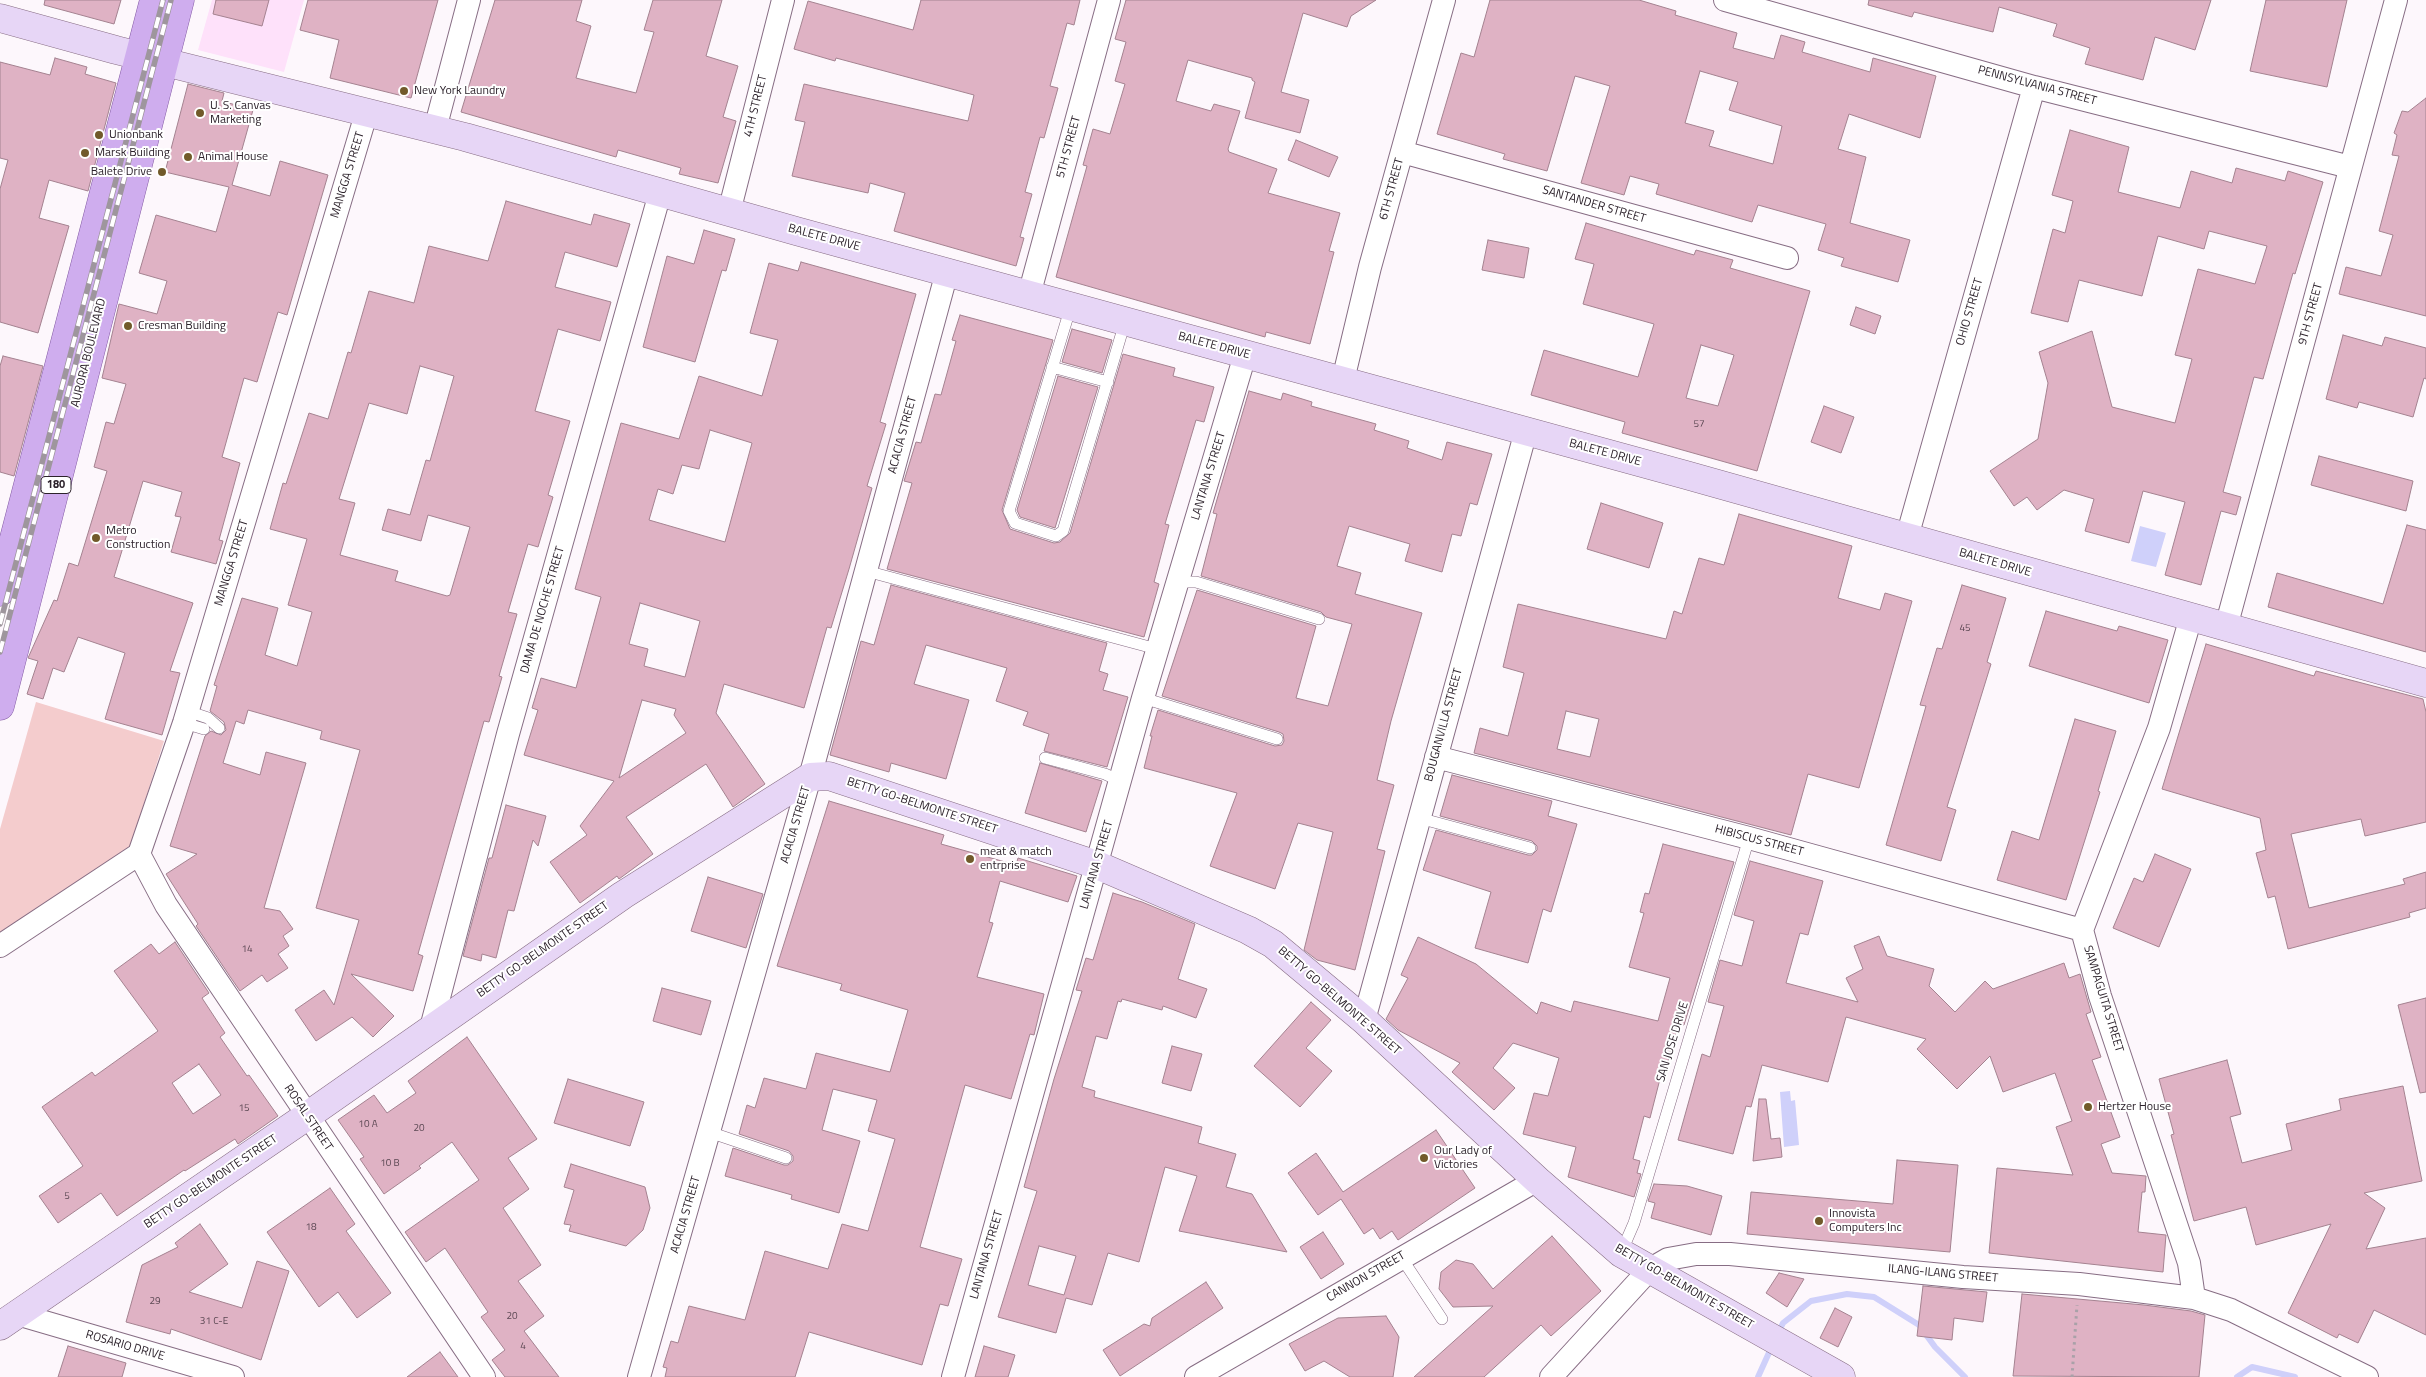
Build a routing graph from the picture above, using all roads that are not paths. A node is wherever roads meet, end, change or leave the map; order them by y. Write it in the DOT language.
graph roads {
  1 [pos="154,0"];
  2 [pos="180,0"];
  3 [pos="468,0"];
  4 [pos="783,0"];
  5 [pos="1109,0"];
  6 [pos="1444,0"];
  7 [pos="1725,0"];
  8 [pos="2396,0"];
  9 [pos="0,18"];
  10 [pos="152,59"];
  11 [pos="2034,87"];
  12 [pos="367,111"];
  13 [pos="435,129"];
  14 [pos="1402,152"];
  15 [pos="2350,167"];
  16 [pos="660,193"];
  17 [pos="729,212"];
  18 [pos="1787,258"];
  19 [pos="947,272"];
  20 [pos="1029,295"];
  21 [pos="1071,306"];
  22 [pos="1125,322"];
  23 [pos="1245,355"];
  24 [pos="1052,367"];
  25 [pos="1343,380"];
  26 [pos="1108,382"];
  27 [pos="1526,431"];
  28 [pos="1907,536"];
  29 [pos="866,571"];
  30 [pos="1177,582"];
  31 [pos="0,592"];
  32 [pos="2191,618"];
  33 [pos="1319,619"];
  34 [pos="2226,627"];
  35 [pos="1157,648"];
  36 [pos="2426,683"];
  37 [pos="1143,698"];
  38 [pos="0,706"];
  39 [pos="192,721"];
  40 [pos="219,728"];
  41 [pos="1277,739"];
  42 [pos="1436,757"];
  43 [pos="1045,758"];
  44 [pos="810,777"];
  45 [pos="1120,781"];
  46 [pos="1419,818"];
  47 [pos="1749,838"];
  48 [pos="1530,848"];
  49 [pos="139,854"];
  50 [pos="1097,865"];
  51 [pos="2082,930"];
  52 [pos="0,946"];
  53 [pos="1364,1020"];
  54 [pos="432,1028"];
  55 [pos="307,1116"];
  56 [pos="709,1132"];
  57 [pos="786,1158"];
  58 [pos="1537,1180"];
  59 [pos="1621,1253"];
  60 [pos="1401,1257"];
  61 [pos="1649,1270"];
  62 [pos="2194,1298"];
  63 [pos="1442,1319"];
  64 [pos="8,1320"];
  65 [pos="233,1377"];
  66 [pos="484,1377"];
  67 [pos="640,1377"];
  68 [pos="953,1377"];
  69 [pos="1196,1377"];
  70 [pos="1551,1377"];
  71 [pos="1841,1377"];
  72 [pos="2367,1377"];
  1 -- 10 [label="main road, AURORA BOULEVARD / 180"];
  2 -- 10 [label="main road, AURORA BOULEVARD / 180"];
  3 -- 13 [label="street"];
  4 -- 17 [label="street, 4TH STREET"];
  5 -- 20 [label="street, 5TH STREET"];
  6 -- 14 [label="street, 6TH STREET"];
  7 -- 11 [label="street, PENNSYLVANIA STREET"];
  8 -- 15 [label="street, 9TH STREET"];
  9 -- 10 [label="street, BALETE DRIVE"];
  10 -- 12 [label="street, BALETE DRIVE"];
  10 -- 31 [label="main road, AURORA BOULEVARD / 180"];
  10 -- 38 [label="main road, AURORA BOULEVARD / 180"];
  11 -- 15 [label="street, PENNSYLVANIA STREET"];
  11 -- 28 [label="street, OHIO STREET"];
  12 -- 13 [label="street, BALETE DRIVE"];
  12 -- 39 [label="street, MANGGA STREET"];
  13 -- 16 [label="street, BALETE DRIVE"];
  14 -- 18 [label="street, SANTANDER STREET"];
  14 -- 25 [label="street, 6TH STREET"];
  15 -- 34 [label="street, 9TH STREET"];
  16 -- 17 [label="street, BALETE DRIVE"];
  16 -- 54 [label="street, DAMA DE NOCHE STREET"];
  17 -- 19 [label="street, BALETE DRIVE"];
  19 -- 20 [label="street, BALETE DRIVE"];
  19 -- 29 [label="street, ACACIA STREET"];
  20 -- 21 [label="street, BALETE DRIVE"];
  21 -- 22 [label="street, BALETE DRIVE"];
  21 -- 24 [label="lane"];
  22 -- 23 [label="street, BALETE DRIVE"];
  22 -- 26 [label="lane"];
  23 -- 25 [label="street, BALETE DRIVE"];
  23 -- 30 [label="street, LANTANA STREET"];
  24 -- 26 [label="lane"];
  24 -- 26 [label="lane"];
  25 -- 27 [label="street, BALETE DRIVE"];
  27 -- 28 [label="street, BALETE DRIVE"];
  27 -- 42 [label="street, BOUGANVILLA STREET"];
  28 -- 32 [label="street, BALETE DRIVE"];
  29 -- 35 [label="lane"];
  29 -- 44 [label="street, ACACIA STREET"];
  30 -- 33 [label="lane"];
  30 -- 35 [label="street, LANTANA STREET"];
  32 -- 34 [label="street, BALETE DRIVE"];
  32 -- 51 [label="street, SAMPAGUITA STREET"];
  34 -- 36 [label="street, BALETE DRIVE"];
  35 -- 37 [label="street, LANTANA STREET"];
  37 -- 41 [label="lane"];
  37 -- 45 [label="street, LANTANA STREET"];
  39 -- 40 [label="lane"];
  39 -- 49 [label="street, MANGGA STREET"];
  42 -- 46 [label="street, BOUGANVILLA STREET"];
  42 -- 47 [label="street, HIBISCUS STREET"];
  43 -- 45 [label="lane"];
  44 -- 50 [label="street, BETTY GO-BELMONTE STREET"];
  44 -- 54 [label="street, BETTY GO-BELMONTE STREET"];
  44 -- 56 [label="street, ACACIA STREET"];
  45 -- 50 [label="street, LANTANA STREET"];
  46 -- 48 [label="lane"];
  46 -- 53 [label="street, BOUGANVILLA STREET"];
  47 -- 51 [label="street, HIBISCUS STREET"];
  47 -- 59 [label="lane, SAN JOSE DRIVE"];
  49 -- 52 [label="street"];
  49 -- 55 [label="street, ROSAL STREET"];
  50 -- 53 [label="street, BETTY GO-BELMONTE STREET"];
  50 -- 68 [label="street, LANTANA STREET"];
  51 -- 62 [label="street, SAMPAGUITA STREET"];
  53 -- 58 [label="street, BETTY GO-BELMONTE STREET"];
  54 -- 55 [label="street, BETTY GO-BELMONTE STREET"];
  55 -- 64 [label="street, BETTY GO-BELMONTE STREET"];
  55 -- 66 [label="street, ROSAL STREET"];
  56 -- 57 [label="lane"];
  56 -- 67 [label="street, ACACIA STREET"];
  58 -- 59 [label="street, BETTY GO-BELMONTE STREET"];
  58 -- 60 [label="street, CANNON STREET"];
  59 -- 61 [label="street, BETTY GO-BELMONTE STREET"];
  60 -- 63 [label="lane"];
  60 -- 69 [label="street, CANNON STREET"];
  61 -- 62 [label="street, ILANG-ILANG STREET"];
  61 -- 70 [label="street, ILANG-ILANG STREET"];
  61 -- 71 [label="street, BETTY GO-BELMONTE STREET"];
  62 -- 72 [label="street, ILANG-ILANG STREET"];
  64 -- 65 [label="street, ROSARIO DRIVE"];
}
